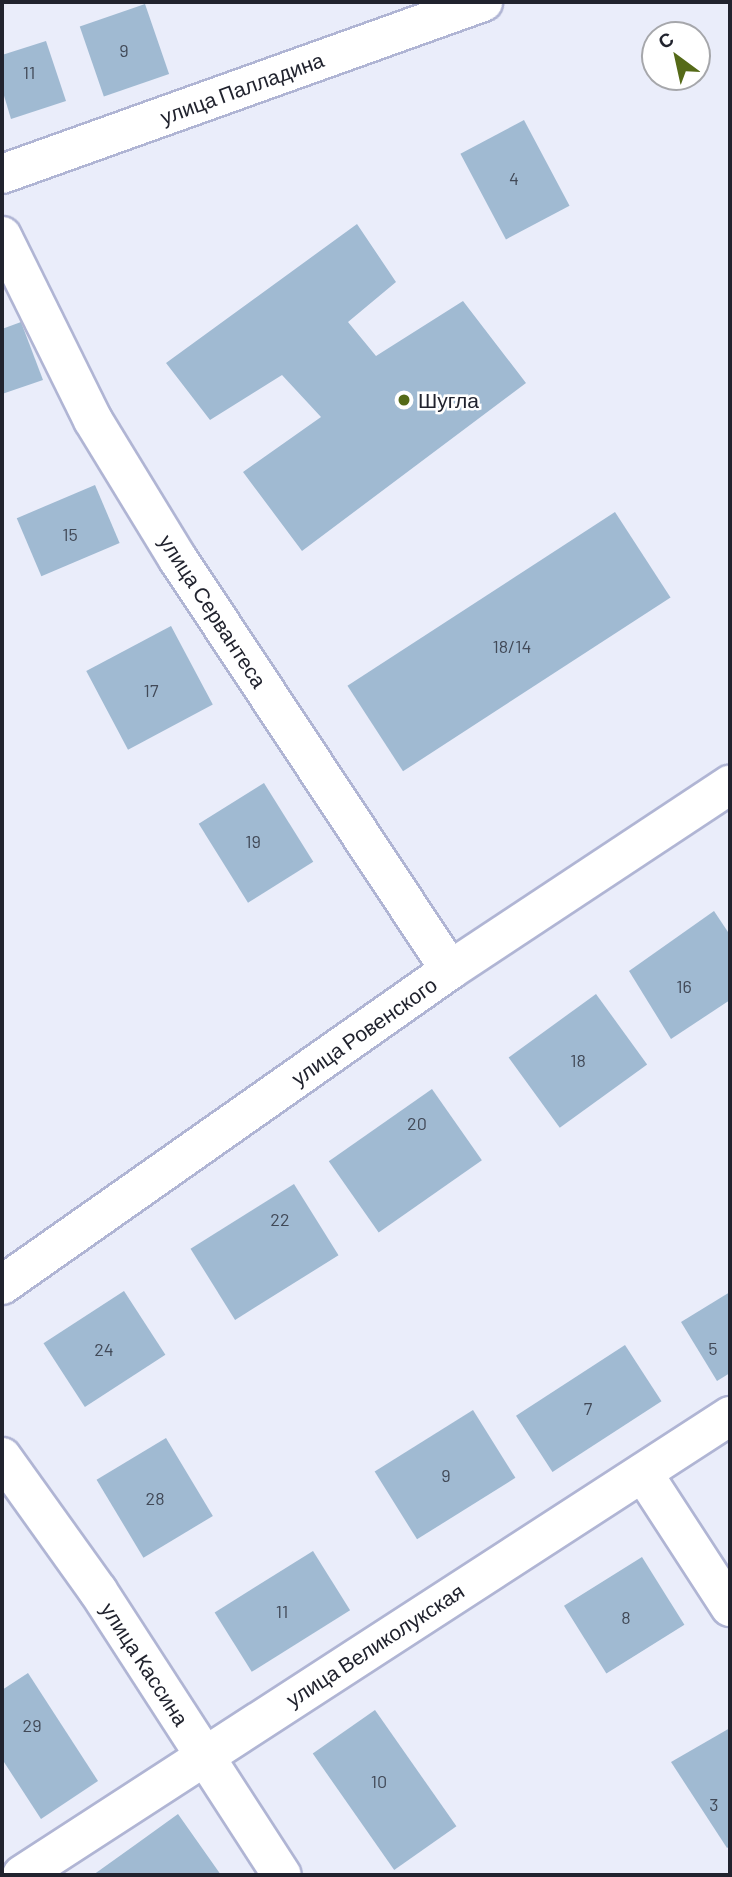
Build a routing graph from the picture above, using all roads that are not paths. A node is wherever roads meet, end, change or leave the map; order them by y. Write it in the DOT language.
graph roads {
  1 [pos="483,2"];
  2 [pos="2,174"];
  3 [pos="2,236"];
  4 [pos="730,785"];
  5 [pos="450,970"];
  6 [pos="2,1285"];
  7 [pos="730,1416"];
  8 [pos="2,1457"];
  9 [pos="643,1474"];
  10 [pos="730,1607"];
  11 [pos="204,1754"];
  12 [pos="22,1875"];
  13 [pos="282,1875"];
  1 -- 2 [label="street, улица Палладина"];
  3 -- 5 [label="street, улица Сервантеса"];
  4 -- 5 [label="street, улица Ровенского"];
  5 -- 6 [label="street, улица Ровенского"];
  7 -- 9 [label="street, улица Великолукская"];
  8 -- 11 [label="street, улица Кассина"];
  9 -- 10 [label="street"];
  9 -- 11 [label="street, улица Великолукская"];
  11 -- 12 [label="street, улица Великолукская"];
  11 -- 13 [label="street, улица Кассина"];
}
